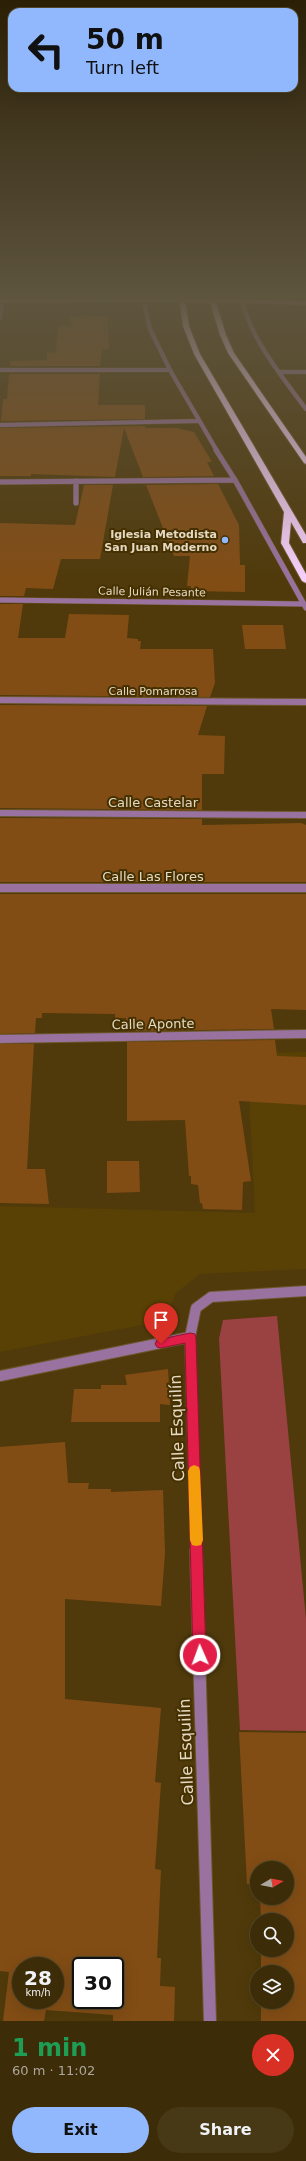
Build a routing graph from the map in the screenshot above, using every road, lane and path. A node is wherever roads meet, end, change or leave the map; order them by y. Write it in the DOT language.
graph roads {
  1 [pos="183,393"];
  2 [pos="219,393"];
  3 [pos="259,393"];
  4 [pos="295,393"];
  5 [pos="306,409"];
  6 [pos="198,422"];
  7 [pos="0,425"];
  8 [pos="306,462"];
  9 [pos="235,480"];
  10 [pos="76,481"];
  11 [pos="0,482"];
  12 [pos="76,503"];
  13 [pos="288,512"];
  14 [pos="306,541"];
  15 [pos="306,581"];
  16 [pos="0,600"];
  17 [pos="305,606"];
  18 [pos="0,700"];
  19 [pos="306,702"];
  20 [pos="0,814"];
  21 [pos="306,815"];
  22 [pos="0,888"];
  23 [pos="306,888"];
  24 [pos="306,1034"];
  25 [pos="0,1039"];
  26 [pos="306,1292"];
  27 [pos="190,1338"];
  28 [pos="0,1376"];
  29 [pos="210,2021"];
  1 -- 6 [label="street"];
  2 -- 13 [label="highway"];
  3 -- 8 [label="highway"];
  4 -- 5 [label="street"];
  6 -- 7 [label="street"];
  6 -- 9 [label="street"];
  9 -- 10 [label="street"];
  9 -- 17 [label="street"];
  10 -- 11 [label="street"];
  10 -- 12 [label="street"];
  13 -- 14 [label="highway"];
  13 -- 15 [label="highway"];
  16 -- 17 [label="street, Calle Julián Pesante"];
  18 -- 19 [label="street, Calle Pomarrosa"];
  20 -- 21 [label="street, Calle Castelar"];
  22 -- 23 [label="street, Calle Las Flores"];
  24 -- 25 [label="street, Calle Aponte"];
  26 -- 27 [label="street, Calle Esquilín"];
  27 -- 28 [label="street"];
  27 -- 29 [label="street, Calle Esquilín"];
}
